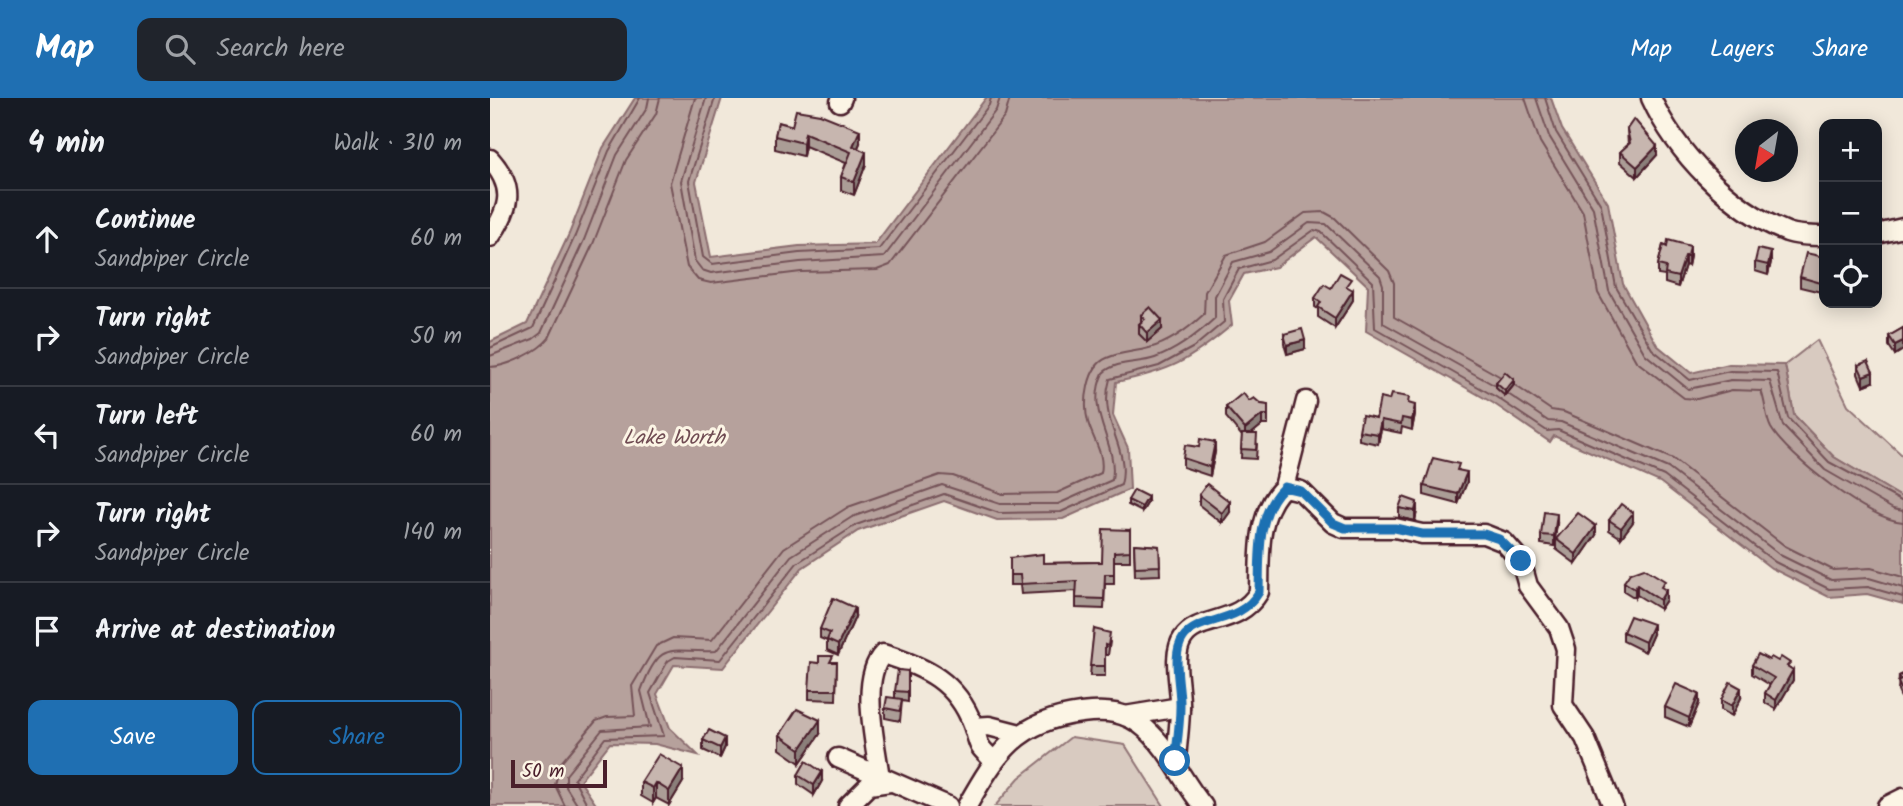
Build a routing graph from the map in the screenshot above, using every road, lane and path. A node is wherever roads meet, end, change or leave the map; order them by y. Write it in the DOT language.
graph roads {
  1 [pos="1651,98"];
  2 [pos="490,159"];
  3 [pos="1903,228"];
  4 [pos="1882,233"];
  5 [pos="1819,236"];
  6 [pos="490,237"];
  7 [pos="1306,401"];
  8 [pos="1284,487"];
  9 [pos="1180,707"];
  10 [pos="1125,716"];
  11 [pos="974,727"];
  12 [pos="1020,734"];
  13 [pos="838,758"];
  14 [pos="994,761"];
  15 [pos="1175,761"];
  16 [pos="885,780"];
  17 [pos="1903,798"];
  18 [pos="848,806"];
  19 [pos="948,806"];
  20 [pos="967,806"];
  21 [pos="1203,806"];
  22 [pos="1613,806"];
  23 [pos="1886,806"];
  1 -- 5 [label="street"];
  2 -- 6 [label="street"];
  3 -- 4 [label="street"];
  7 -- 8 [label="street"];
  8 -- 9 [label="street"];
  8 -- 22 [label="street"];
  9 -- 10 [label="street"];
  9 -- 15 [label="street"];
  10 -- 12 [label="street"];
  10 -- 15 [label="street"];
  11 -- 12 [label="street"];
  11 -- 14 [label="street"];
  11 -- 16 [label="street"];
  12 -- 14 [label="street"];
  13 -- 16 [label="street"];
  14 -- 20 [label="street"];
  15 -- 21 [label="street"];
  16 -- 18 [label="street"];
  16 -- 19 [label="street"];
  17 -- 23 [label="street"];
}
